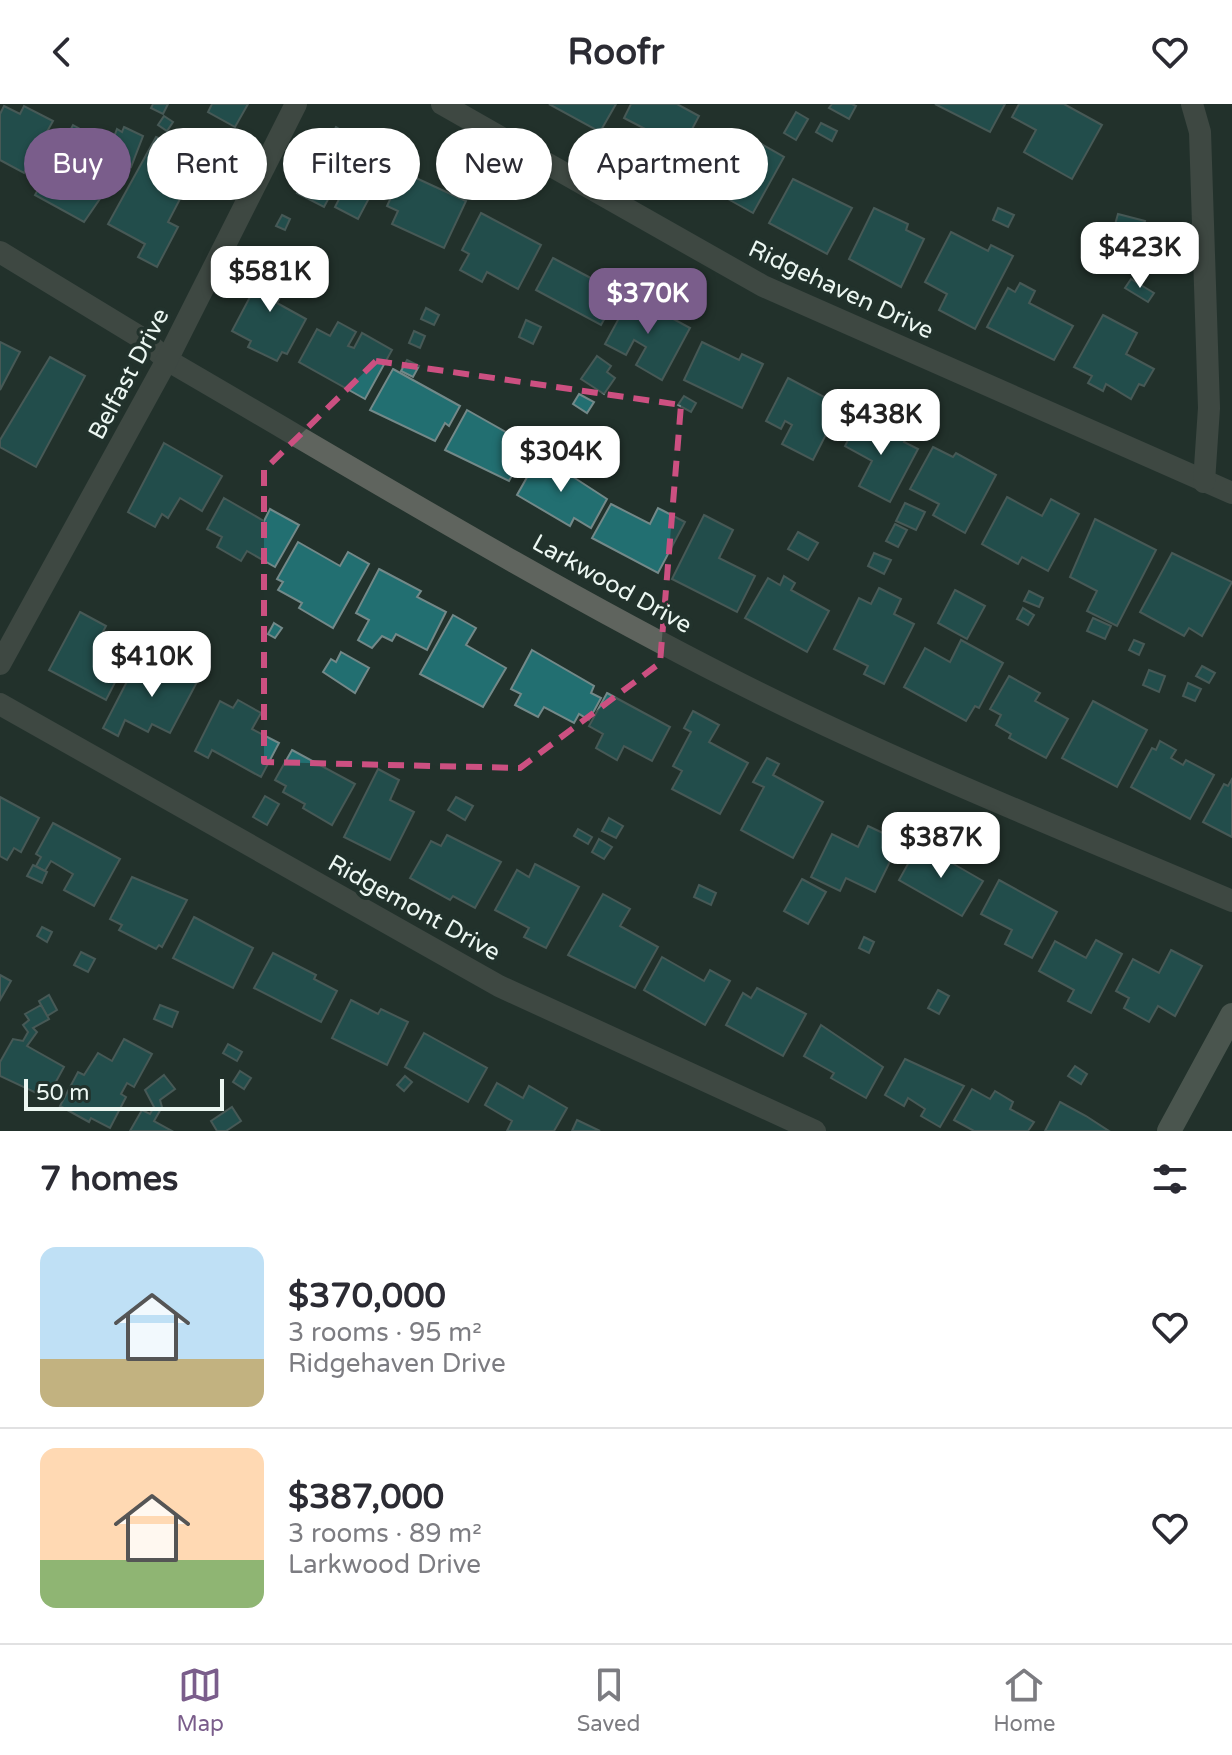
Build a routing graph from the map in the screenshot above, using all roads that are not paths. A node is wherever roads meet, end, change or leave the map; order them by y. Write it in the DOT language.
graph roads {
  1 [pos="296,104"];
  2 [pos="442,104"];
  3 [pos="1192,104"];
  4 [pos="0,252"];
  5 [pos="167,360"];
  6 [pos="1204,482"];
  7 [pos="1232,493"];
  8 [pos="0,664"];
  9 [pos="0,704"];
  10 [pos="1232,901"];
  11 [pos="1232,1015"];
  12 [pos="815,1131"];
  13 [pos="1169,1131"];
  1 -- 5 [label="street, Belfast Drive"];
  2 -- 6 [label="street, Ridgehaven Drive"];
  3 -- 6 [label="street"];
  4 -- 5 [label="street, Larkwood Drive"];
  5 -- 8 [label="street, Belfast Drive"];
  5 -- 10 [label="street, Larkwood Drive"];
  6 -- 7 [label="street, Ridgehaven Drive"];
  9 -- 12 [label="street, Ridgemont Drive"];
  11 -- 13 [label="street"];
}
